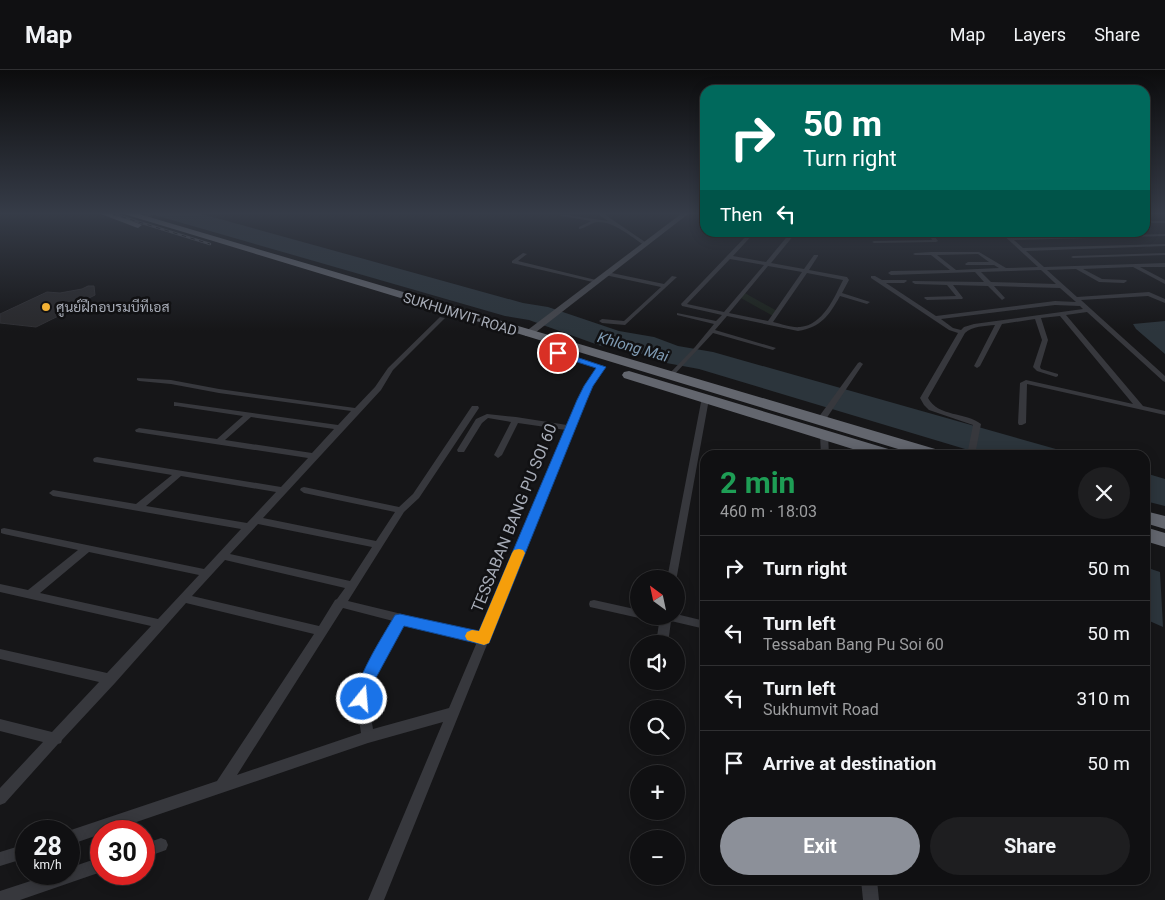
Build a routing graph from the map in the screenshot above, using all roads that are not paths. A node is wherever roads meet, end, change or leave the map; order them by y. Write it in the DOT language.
graph roads {
  1 [pos="237,253"];
  2 [pos="252,253"];
  3 [pos="635,253"];
  4 [pos="734,253"];
  5 [pos="776,253"];
  6 [pos="1024,253"];
  7 [pos="1065,253"];
  8 [pos="525,254"];
  9 [pos="915,254"];
  10 [pos="931,254"];
  11 [pos="1165,254"];
  12 [pos="816,256"];
  13 [pos="730,257"];
  14 [pos="1073,257"];
  15 [pos="996,263"];
  16 [pos="767,264"];
  17 [pos="968,264"];
  18 [pos="1165,265"];
  19 [pos="1133,266"];
  20 [pos="1076,267"];
  21 [pos="1092,267"];
  22 [pos="1042,268"];
  23 [pos="976,270"];
  24 [pos="1004,270"];
  25 [pos="805,271"];
  26 [pos="955,271"];
  27 [pos="890,273"];
  28 [pos="607,274"];
  29 [pos="1114,276"];
  30 [pos="674,277"];
  31 [pos="873,277"];
  32 [pos="597,281"];
  33 [pos="904,281"];
  34 [pos="881,282"];
  35 [pos="915,282"];
  36 [pos="1126,282"];
  37 [pos="1165,282"];
  38 [pos="949,283"];
  39 [pos="990,284"];
  40 [pos="665,286"];
  41 [pos="1061,286"];
  42 [pos="375,293"];
  43 [pos="839,294"];
  44 [pos="927,298"];
  45 [pos="1002,298"];
  46 [pos="1075,299"];
  47 [pos="1165,301"];
  48 [pos="866,302"];
  49 [pos="1080,304"];
  50 [pos="1088,310"];
  51 [pos="679,314"];
  52 [pos="725,314"];
  53 [pos="1062,314"];
  54 [pos="1037,317"];
  55 [pos="442,318"];
  56 [pos="935,318"];
  57 [pos="602,321"];
  58 [pos="718,323"];
  59 [pos="999,323"];
  60 [pos="769,324"];
  61 [pos="533,331"];
  62 [pos="711,331"];
  63 [pos="962,332"];
  64 [pos="773,348"];
  65 [pos="860,364"];
  66 [pos="977,366"];
  67 [pos="602,367"];
  68 [pos="674,372"];
  69 [pos="1056,375"];
  70 [pos="138,379"];
  71 [pos="1165,380"];
  72 [pos="705,398"];
  73 [pos="177,404"];
  74 [pos="1140,407"];
  75 [pos="475,408"];
  76 [pos="357,410"];
  77 [pos="1165,413"];
  78 [pos="249,414"];
  79 [pos="825,415"];
  80 [pos="516,419"];
  81 [pos="1022,423"];
  82 [pos="340,428"];
  83 [pos="570,428"];
  84 [pos="139,430"];
  85 [pos="824,435"];
  86 [pos="218,442"];
  87 [pos="461,450"];
  88 [pos="825,450"];
  89 [pos="873,450"];
  90 [pos="922,450"];
  91 [pos="972,450"];
  92 [pos="498,455"];
  93 [pos="314,456"];
  94 [pos="97,460"];
  95 [pos="180,473"];
  96 [pos="283,490"];
  97 [pos="304,490"];
  98 [pos="53,493"];
  99 [pos="138,508"];
  100 [pos="401,510"];
  101 [pos="1150,520"];
  102 [pos="252,524"];
  103 [pos="1165,524"];
  104 [pos="4,531"];
  105 [pos="1150,536"];
  106 [pos="1165,540"];
  107 [pos="378,545"];
  108 [pos="87,548"];
  109 [pos="223,556"];
  110 [pos="674,570"];
  111 [pos="207,573"];
  112 [pos="351,586"];
  113 [pos="0,588"];
  114 [pos="30,595"];
  115 [pos="184,598"];
  116 [pos="339,603"];
  117 [pos="594,604"];
  118 [pos="630,612"];
  119 [pos="400,619"];
  120 [pos="685,621"];
  121 [pos="160,624"];
  122 [pos="700,624"];
  123 [pos="321,631"];
  124 [pos="484,638"];
  125 [pos="0,654"];
  126 [pos="111,679"];
  127 [pos="454,713"];
  128 [pos="0,725"];
  129 [pos="368,738"];
  130 [pos="56,739"];
  131 [pos="221,787"];
  132 [pos="0,798"];
  133 [pos="80,834"];
  134 [pos="161,845"];
  135 [pos="155,847"];
  136 [pos="15,854"];
  137 [pos="0,859"];
  138 [pos="90,869"];
  139 [pos="870,885"];
  140 [pos="0,899"];
  141 [pos="376,900"];
  142 [pos="871,900"];
  1 -- 42 [label="highway, SUKHUMVIT ROAD"];
  2 -- 42 [label="highway, SUKHUMVIT ROAD"];
  3 -- 28 [label="street"];
  4 -- 13 [label="street"];
  5 -- 16 [label="street"];
  6 -- 22 [label="street"];
  7 -- 14 [label="street"];
  8 -- 32 [label="street"];
  9 -- 10 [label="street"];
  10 -- 15 [label="street"];
  10 -- 26 [label="street"];
  11 -- 14 [label="street"];
  12 -- 25 [label="street"];
  13 -- 16 [label="street"];
  13 -- 52 [label="street"];
  14 -- 21 [label="street"];
  15 -- 17 [label="street"];
  15 -- 24 [label="street"];
  16 -- 25 [label="street"];
  16 -- 52 [label="street"];
  18 -- 19 [label="street"];
  19 -- 21 [label="street"];
  19 -- 37 [label="street"];
  20 -- 21 [label="street"];
  20 -- 22 [label="street"];
  20 -- 36 [label="street"];
  22 -- 24 [label="street"];
  22 -- 41 [label="street"];
  23 -- 24 [label="street"];
  23 -- 26 [label="street"];
  23 -- 39 [label="street"];
  25 -- 43 [label="street"];
  25 -- 60 [label="street"];
  26 -- 27 [label="street"];
  28 -- 32 [label="street"];
  28 -- 40 [label="street"];
  29 -- 36 [label="street"];
  30 -- 40 [label="street"];
  31 -- 34 [label="street"];
  32 -- 61 [label="street"];
  33 -- 34 [label="street"];
  34 -- 56 [label="street"];
  35 -- 38 [label="street"];
  38 -- 39 [label="street"];
  38 -- 44 [label="street"];
  39 -- 41 [label="street"];
  39 -- 45 [label="street"];
  40 -- 57 [label="street"];
  41 -- 46 [label="street"];
  42 -- 55 [label="highway, SUKHUMVIT ROAD"];
  42 -- 61 [label="highway, SUKHUMVIT ROAD"];
  43 -- 48 [label="street"];
  43 -- 60 [label="street"];
  46 -- 47 [label="street"];
  46 -- 49 [label="street"];
  49 -- 50 [label="street"];
  49 -- 56 [label="street"];
  50 -- 53 [label="street"];
  50 -- 71 [label="street"];
  51 -- 58 [label="street"];
  52 -- 58 [label="street"];
  52 -- 60 [label="street"];
  53 -- 54 [label="street"];
  53 -- 74 [label="street"];
  54 -- 59 [label="street"];
  54 -- 69 [label="street"];
  55 -- 67 [label="highway, SUKHUMVIT ROAD"];
  55 -- 76 [label="street"];
  56 -- 63 [label="street"];
  58 -- 62 [label="street"];
  59 -- 63 [label="street"];
  59 -- 66 [label="street"];
  61 -- 68 [label="highway, SUKHUMVIT ROAD"];
  62 -- 64 [label="street"];
  62 -- 68 [label="street"];
  63 -- 91 [label="street"];
  65 -- 79 [label="street"];
  67 -- 72 [label="highway, SUKHUMVIT ROAD"];
  67 -- 83 [label="street, TESSABAN BANG PU SOI 60"];
  68 -- 79 [label="highway, SUKHUMVIT ROAD"];
  70 -- 76 [label="street"];
  72 -- 85 [label="highway, SUKHUMVIT ROAD"];
  72 -- 110 [label="street"];
  73 -- 78 [label="street"];
  74 -- 77 [label="street"];
  74 -- 81 [label="street"];
  75 -- 100 [label="street"];
  76 -- 82 [label="street"];
  78 -- 82 [label="street"];
  78 -- 86 [label="street"];
  79 -- 90 [label="highway, SUKHUMVIT ROAD"];
  80 -- 83 [label="street"];
  80 -- 87 [label="street"];
  80 -- 92 [label="street"];
  82 -- 93 [label="street"];
  83 -- 124 [label="street, TESSABAN BANG PU SOI 60"];
  84 -- 86 [label="street"];
  85 -- 88 [label="street"];
  85 -- 89 [label="highway, SUKHUMVIT ROAD"];
  86 -- 93 [label="street"];
  93 -- 96 [label="street"];
  94 -- 95 [label="street"];
  95 -- 96 [label="street"];
  95 -- 99 [label="street"];
  96 -- 102 [label="street"];
  97 -- 100 [label="street"];
  98 -- 99 [label="street"];
  99 -- 102 [label="street"];
  100 -- 107 [label="street"];
  101 -- 103 [label="highway"];
  102 -- 107 [label="street"];
  102 -- 109 [label="street"];
  104 -- 108 [label="street"];
  105 -- 106 [label="highway"];
  107 -- 112 [label="street"];
  108 -- 111 [label="street"];
  108 -- 114 [label="street"];
  109 -- 111 [label="street"];
  109 -- 112 [label="street"];
  111 -- 115 [label="street"];
  112 -- 116 [label="street"];
  113 -- 114 [label="street"];
  114 -- 121 [label="street"];
  115 -- 121 [label="street"];
  115 -- 123 [label="street"];
  116 -- 119 [label="street"];
  116 -- 123 [label="street"];
  117 -- 118 [label="street"];
  119 -- 124 [label="street"];
  119 -- 129 [label="street"];
  120 -- 122 [label="street"];
  121 -- 126 [label="street"];
  123 -- 131 [label="street"];
  124 -- 127 [label="street, TESSABAN BANG PU SOI 60"];
  125 -- 126 [label="street"];
  126 -- 130 [label="street"];
  127 -- 129 [label="street"];
  127 -- 141 [label="street, TESSABAN BANG PU SOI 60"];
  128 -- 130 [label="street"];
  129 -- 131 [label="street"];
  130 -- 132 [label="street"];
  131 -- 133 [label="street"];
  134 -- 135 [label="street"];
  136 -- 137 [label="street"];
  138 -- 140 [label="street"];
  139 -- 142 [label="street"];
}
